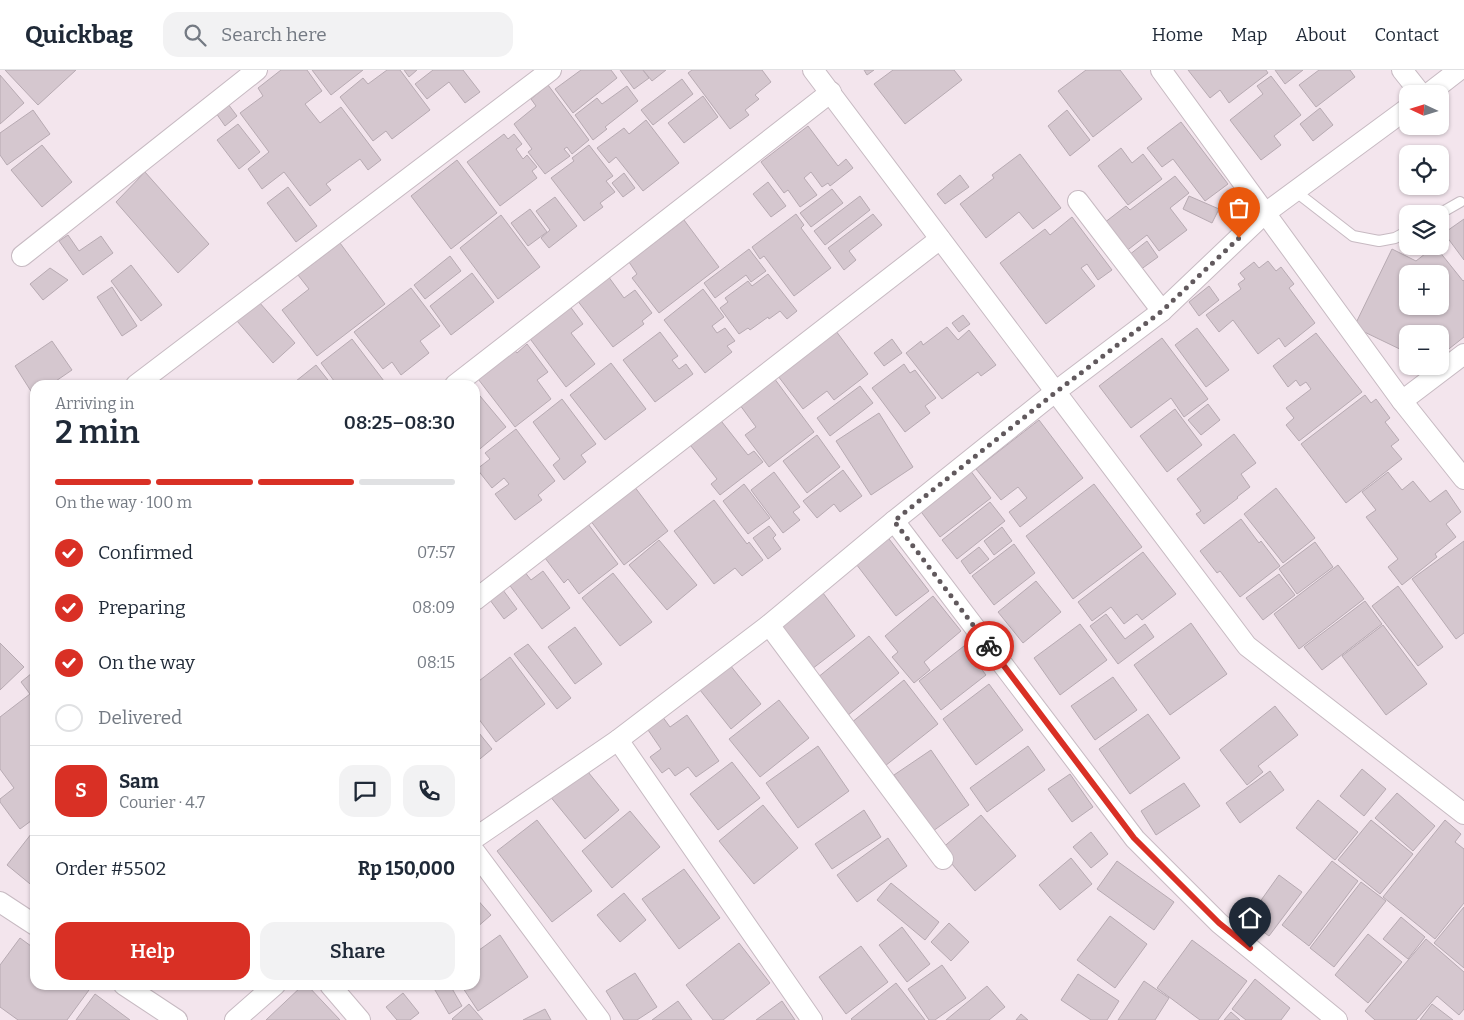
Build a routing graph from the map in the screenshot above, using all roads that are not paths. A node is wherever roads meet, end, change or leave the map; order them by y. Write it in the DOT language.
graph roads {
  1 [pos="257,70"];
  2 [pos="551,70"];
  3 [pos="813,70"];
  4 [pos="1161,70"];
  5 [pos="1402,70"];
  6 [pos="1459,70"];
  7 [pos="1414,85"];
  8 [pos="1440,85"];
  9 [pos="831,92"];
  10 [pos="1399,114"];
  11 [pos="1294,190"];
  12 [pos="1078,201"];
  13 [pos="1460,202"];
  14 [pos="1449,208"];
  15 [pos="1264,214"];
  16 [pos="1399,236"];
  17 [pos="940,239"];
  18 [pos="22,256"];
  19 [pos="1162,311"];
  20 [pos="1464,354"];
  21 [pos="143,380"];
  22 [pos="461,380"];
  23 [pos="1056,392"];
  24 [pos="1402,401"];
  25 [pos="1464,479"];
  26 [pos="894,521"];
  27 [pos="480,596"];
  28 [pos="769,625"];
  29 [pos="618,740"];
  30 [pos="1464,814"];
  31 [pos="480,835"];
  32 [pos="480,859"];
  33 [pos="943,859"];
  34 [pos="0,902"];
  35 [pos="30,923"];
  36 [pos="132,990"];
  37 [pos="269,990"];
  38 [pos="334,990"];
  39 [pos="177,1020"];
  40 [pos="235,1020"];
  41 [pos="360,1020"];
  42 [pos="600,1020"];
  43 [pos="812,1020"];
  44 [pos="1337,1020"];
  1 -- 18 [label="street"];
  2 -- 21 [label="street"];
  3 -- 9 [label="street"];
  4 -- 15 [label="street"];
  5 -- 7 [label="street"];
  6 -- 8 [label="street"];
  9 -- 17 [label="street"];
  9 -- 22 [label="street"];
  10 -- 11 [label="street"];
  11 -- 15 [label="street"];
  11 -- 16 [label="lane"];
  12 -- 19 [label="street"];
  13 -- 14 [label="lane"];
  15 -- 19 [label="street"];
  15 -- 24 [label="street"];
  17 -- 23 [label="street"];
  17 -- 27 [label="street"];
  19 -- 23 [label="street"];
  20 -- 24 [label="street"];
  23 -- 26 [label="street"];
  23 -- 30 [label="street"];
  24 -- 25 [label="street"];
  26 -- 28 [label="street"];
  26 -- 44 [label="street"];
  28 -- 29 [label="street"];
  28 -- 33 [label="street"];
  29 -- 31 [label="street"];
  29 -- 43 [label="street"];
  32 -- 42 [label="street"];
  34 -- 35 [label="street"];
  36 -- 39 [label="street"];
  37 -- 40 [label="street"];
  38 -- 41 [label="street"];
}
